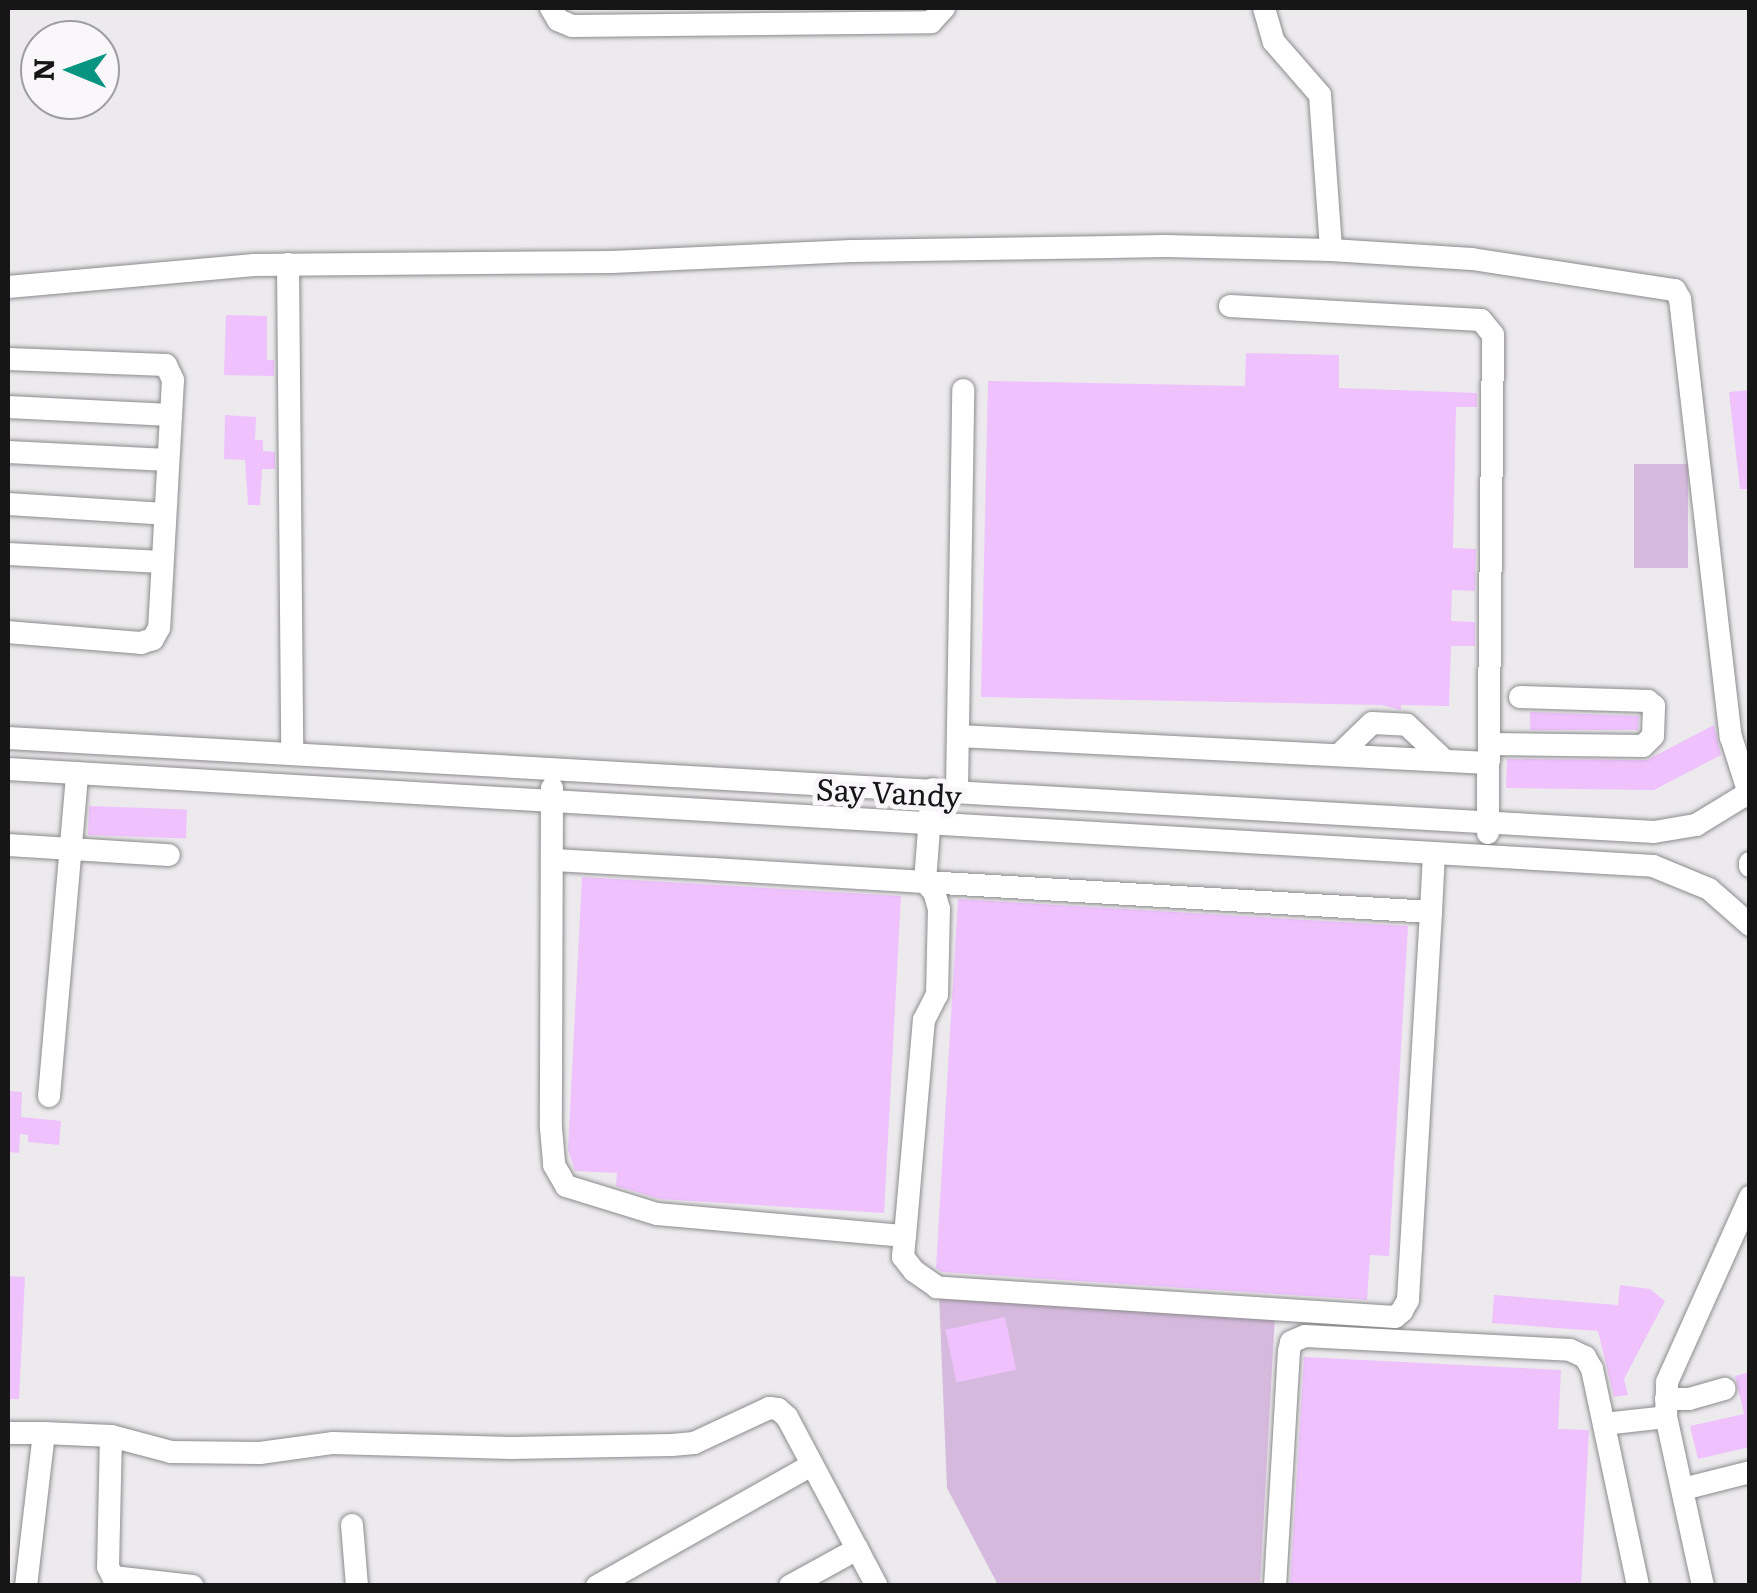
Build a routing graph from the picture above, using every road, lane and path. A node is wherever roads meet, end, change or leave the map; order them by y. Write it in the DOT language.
graph roads {
  1 [pos="551,8"];
  2 [pos="944,8"];
  3 [pos="1264,8"];
  4 [pos="680,14"];
  5 [pos="813,15"];
  6 [pos="1331,250"];
  7 [pos="288,264"];
  8 [pos="8,287"];
  9 [pos="1230,306"];
  10 [pos="8,359"];
  11 [pos="963,390"];
  12 [pos="8,406"];
  13 [pos="171,415"];
  14 [pos="8,452"];
  15 [pos="168,460"];
  16 [pos="8,504"];
  17 [pos="165,514"];
  18 [pos="8,554"];
  19 [pos="162,562"];
  20 [pos="8,632"];
  21 [pos="1520,697"];
  22 [pos="958,736"];
  23 [pos="8,738"];
  24 [pos="1488,753"];
  25 [pos="292,754"];
  26 [pos="1339,755"];
  27 [pos="1444,760"];
  28 [pos="8,769"];
  29 [pos="553,769"];
  30 [pos="76,773"];
  31 [pos="932,789"];
  32 [pos="957,790"];
  33 [pos="1749,794"];
  34 [pos="552,801"];
  35 [pos="1488,822"];
  36 [pos="930,824"];
  37 [pos="8,845"];
  38 [pos="70,849"];
  39 [pos="1434,853"];
  40 [pos="169,855"];
  41 [pos="1487,857"];
  42 [pos="554,860"];
  43 [pos="926,882"];
  44 [pos="1430,912"];
  45 [pos="1750,925"];
  46 [pos="49,1096"];
  47 [pos="1750,1197"];
  48 [pos="904,1236"];
  49 [pos="1725,1389"];
  50 [pos="1666,1408"];
  51 [pos="1604,1424"];
  52 [pos="8,1433"];
  53 [pos="44,1433"];
  54 [pos="111,1436"];
  55 [pos="812,1465"];
  56 [pos="1750,1472"];
  57 [pos="1683,1489"];
  58 [pos="352,1525"];
  59 [pos="857,1549"];
  60 [pos="26,1586"];
  61 [pos="192,1586"];
  62 [pos="357,1586"];
  63 [pos="597,1586"];
  64 [pos="790,1586"];
  65 [pos="877,1586"];
  66 [pos="1275,1586"];
  67 [pos="1638,1586"];
  68 [pos="1703,1586"];
  1 -- 4 [label="street"];
  2 -- 5 [label="street"];
  3 -- 6 [label="street"];
  4 -- 5 [label="street"];
  6 -- 7 [label="street"];
  6 -- 33 [label="street"];
  7 -- 8 [label="street"];
  7 -- 25 [label="street"];
  9 -- 24 [label="street"];
  10 -- 13 [label="street"];
  11 -- 22 [label="street"];
  12 -- 13 [label="street"];
  13 -- 15 [label="street"];
  14 -- 15 [label="street"];
  15 -- 17 [label="street"];
  16 -- 17 [label="street"];
  17 -- 19 [label="street"];
  18 -- 19 [label="street"];
  19 -- 20 [label="street"];
  21 -- 24 [label="street"];
  22 -- 26 [label="street"];
  22 -- 32 [label="street"];
  23 -- 25 [label="street, Say Vandy"];
  24 -- 27 [label="street"];
  24 -- 35 [label="street"];
  25 -- 29 [label="street, Say Vandy"];
  26 -- 27 [label="street"];
  26 -- 27 [label="street"];
  28 -- 30 [label="street, Say Vandy"];
  29 -- 31 [label="street, Say Vandy"];
  29 -- 34 [label="street"];
  30 -- 34 [label="street, Say Vandy"];
  30 -- 38 [label="street"];
  31 -- 32 [label="street, Say Vandy"];
  31 -- 36 [label="street"];
  32 -- 35 [label="street, Say Vandy"];
  33 -- 35 [label="street, Say Vandy"];
  34 -- 36 [label="street, Say Vandy"];
  34 -- 42 [label="street"];
  35 -- 41 [label="street"];
  36 -- 39 [label="street, Say Vandy"];
  36 -- 43 [label="street"];
  37 -- 38 [label="street"];
  38 -- 40 [label="street"];
  38 -- 46 [label="street"];
  39 -- 41 [label="street, Say Vandy"];
  39 -- 44 [label="street"];
  41 -- 45 [label="street, Say Vandy"];
  42 -- 43 [label="street"];
  42 -- 48 [label="street"];
  43 -- 44 [label="street"];
  43 -- 48 [label="street"];
  44 -- 48 [label="street"];
  47 -- 50 [label="street"];
  49 -- 50 [label="street"];
  50 -- 51 [label="street"];
  50 -- 57 [label="street"];
  51 -- 66 [label="street"];
  51 -- 67 [label="street"];
  52 -- 53 [label="street"];
  53 -- 54 [label="street"];
  53 -- 60 [label="street"];
  54 -- 55 [label="street"];
  54 -- 61 [label="street"];
  55 -- 59 [label="street"];
  55 -- 63 [label="street"];
  56 -- 57 [label="street"];
  57 -- 68 [label="street"];
  58 -- 62 [label="street"];
  59 -- 64 [label="street"];
  59 -- 65 [label="street"];
}
